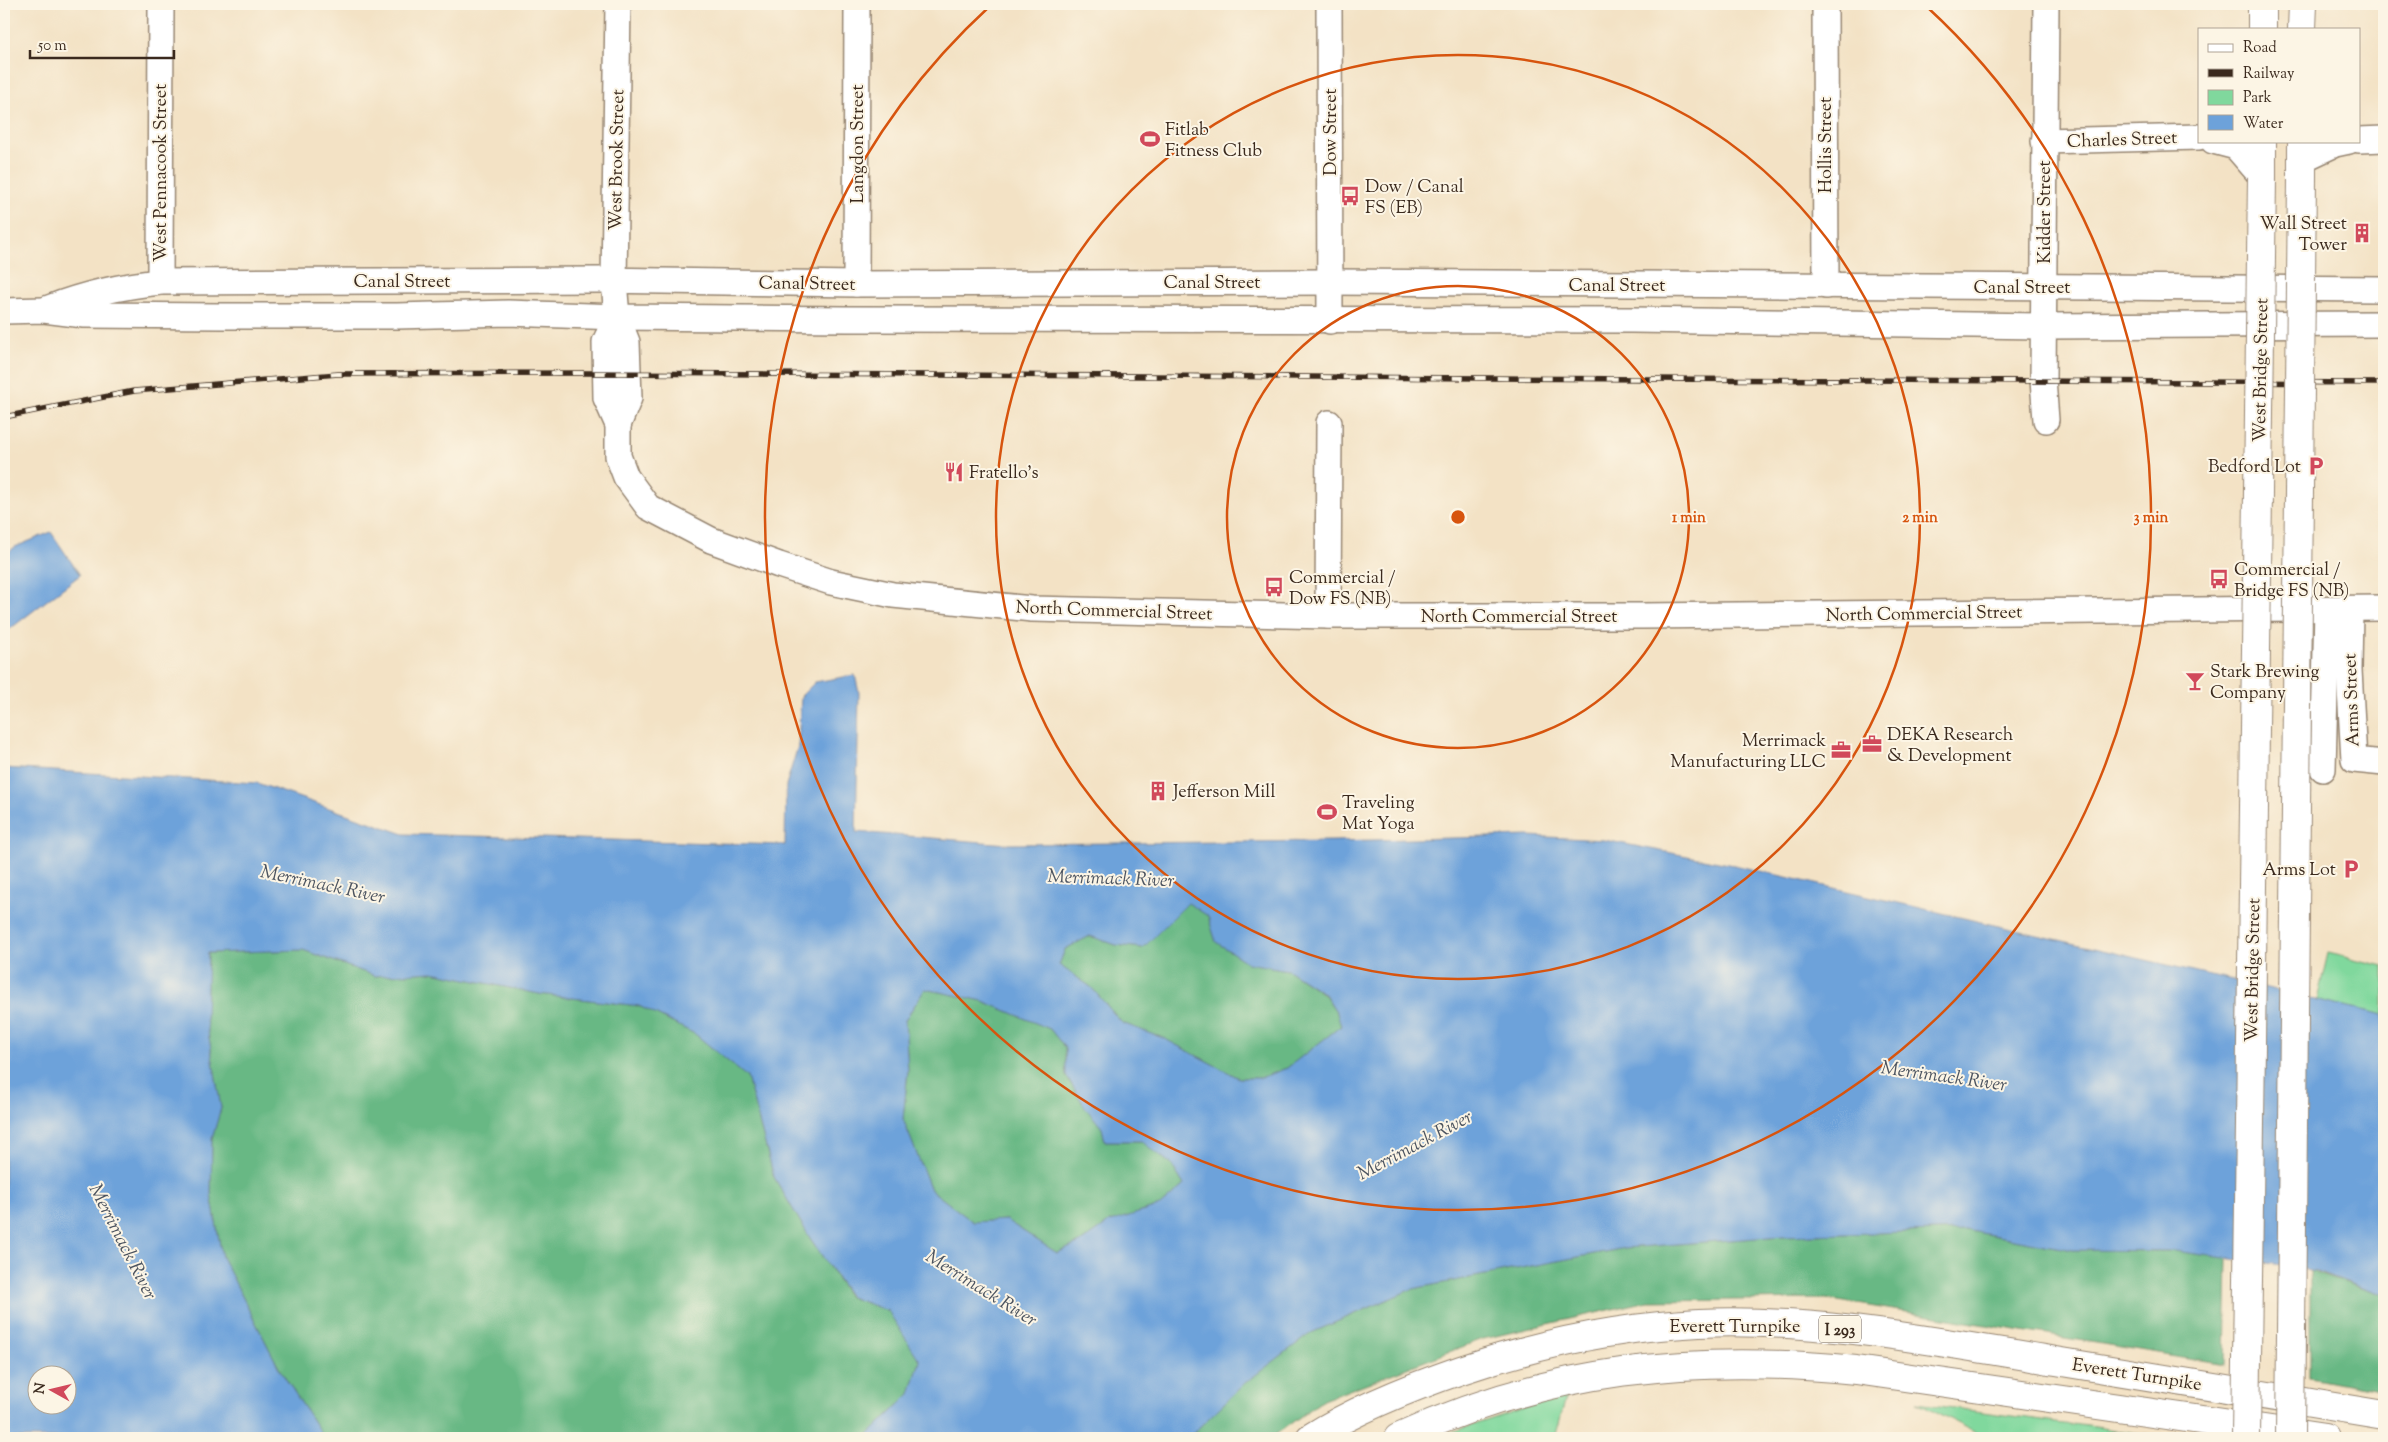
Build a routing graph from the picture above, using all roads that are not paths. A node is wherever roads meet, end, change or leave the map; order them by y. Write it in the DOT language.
graph roads {
  1 [pos="161,4"];
  2 [pos="618,4"];
  3 [pos="857,4"];
  4 [pos="1329,4"];
  5 [pos="1825,4"];
  6 [pos="2046,4"];
  7 [pos="2262,4"];
  8 [pos="2302,4"];
  9 [pos="2262,28"];
  10 [pos="2302,28"];
  11 [pos="2198,137"];
  12 [pos="2360,140"];
  13 [pos="2384,140"];
  14 [pos="2044,141"];
  15 [pos="2217,142"];
  16 [pos="2262,142"];
  17 [pos="2344,142"];
  18 [pos="2302,160"];
  19 [pos="2262,177"];
  20 [pos="614,281"];
  21 [pos="160,282"];
  22 [pos="1331,282"];
  23 [pos="856,284"];
  24 [pos="1826,286"];
  25 [pos="2044,287"];
  26 [pos="2384,289"];
  27 [pos="44,310"];
  28 [pos="4,312"];
  29 [pos="617,317"];
  30 [pos="1330,320"];
  31 [pos="2384,324"];
  32 [pos="2044,326"];
  33 [pos="2046,420"];
  34 [pos="1329,423"];
  35 [pos="2384,608"];
  36 [pos="2339,609"];
  37 [pos="1328,616"];
  38 [pos="2384,763"];
  39 [pos="2323,769"];
  40 [pos="2384,1416"];
  41 [pos="1310,1438"];
  42 [pos="1398,1438"];
  43 [pos="2246,1438"];
  44 [pos="2290,1438"];
  45 [pos="2324,1438"];
  1 -- 21 [label="street, West Pennacook Street"];
  2 -- 20 [label="street, West Brook Street"];
  3 -- 23 [label="street, Langdon Street"];
  4 -- 22 [label="street, Dow Street"];
  5 -- 24 [label="street, Hollis Street"];
  6 -- 14 [label="street, Kidder Street"];
  7 -- 9 [label="main road"];
  8 -- 10 [label="main road"];
  11 -- 14 [label="street, Charles Street"];
  12 -- 13 [label="street"];
  14 -- 25 [label="street, Kidder Street"];
  15 -- 19 [label="street"];
  16 -- 19 [label="main road, West Bridge Street"];
  17 -- 18 [label="street"];
  18 -- 44 [label="main road, bridge"];
  19 -- 43 [label="main road, West Bridge Street, bridge"];
  20 -- 21 [label="street, Canal Street"];
  20 -- 23 [label="street, Canal Street"];
  20 -- 29 [label="street, West Brook Street"];
  21 -- 27 [label="street, Canal Street"];
  22 -- 23 [label="street, Canal Street"];
  22 -- 24 [label="street, Canal Street"];
  22 -- 30 [label="street, Dow Street"];
  24 -- 25 [label="street, Canal Street"];
  25 -- 26 [label="street, Canal Street"];
  25 -- 32 [label="street, Kidder Street"];
  27 -- 28 [label="street, Canal Street"];
  27 -- 29 [label="street, Canal Street"];
  29 -- 30 [label="street, Canal Street"];
  29 -- 37 [label="street, North Commercial Street"];
  30 -- 32 [label="street, Canal Street"];
  31 -- 32 [label="street, Canal Street"];
  32 -- 33 [label="street, Kidder Street"];
  34 -- 37 [label="street"];
  35 -- 36 [label="street, North Commercial Street"];
  36 -- 37 [label="street, North Commercial Street"];
  36 -- 38 [label="street, Arms Street"];
  36 -- 39 [label="street, Arms Street"];
  40 -- 41 [label="main road, Everett Turnpike / I 293"];
  42 -- 45 [label="main road, Everett Turnpike / I 293"];
}
